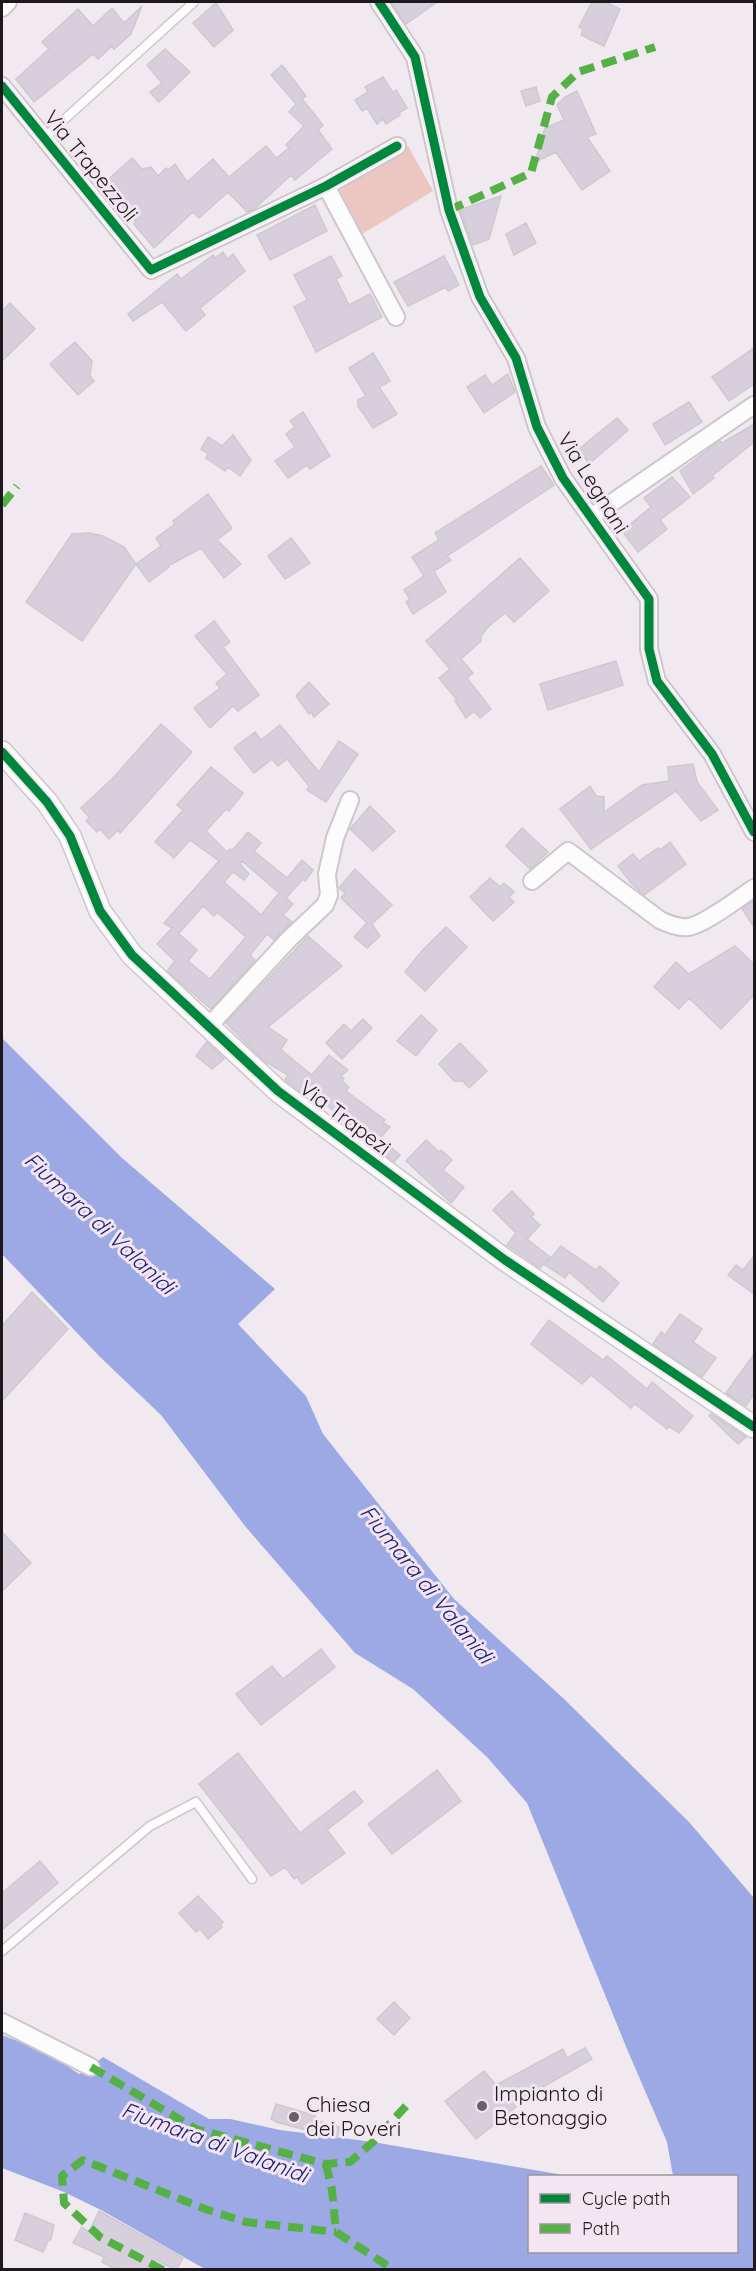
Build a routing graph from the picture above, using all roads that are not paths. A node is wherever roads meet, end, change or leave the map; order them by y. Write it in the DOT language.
graph roads {
  1 [pos="8,2"];
  2 [pos="194,2"];
  3 [pos="379,2"];
  4 [pos="2,8"];
  5 [pos="2,86"];
  6 [pos="45,137"];
  7 [pos="397,146"];
  8 [pos="326,186"];
  9 [pos="396,317"];
  10 [pos="754,405"];
  11 [pos="591,517"];
  12 [pos="2,752"];
  13 [pos="350,800"];
  14 [pos="754,832"];
  15 [pos="532,881"];
  16 [pos="754,888"];
  17 [pos="209,1026"];
  18 [pos="753,1422"];
  19 [pos="252,1879"];
  20 [pos="2,1951"];
  21 [pos="2,2022"];
  22 [pos="91,2067"];
  1 -- 4 [label="street"];
  2 -- 6 [label="lane"];
  3 -- 11 [label="street, Via Legnani"];
  5 -- 6 [label="street, Via Trapezzoli"];
  6 -- 8 [label="street, Via Trapezzoli"];
  7 -- 8 [label="street"];
  8 -- 9 [label="street"];
  10 -- 11 [label="street"];
  11 -- 14 [label="street, Via Legnani"];
  12 -- 17 [label="street, Via Trapezi"];
  13 -- 17 [label="street"];
  15 -- 16 [label="street"];
  17 -- 18 [label="street, Via Trapezi"];
  19 -- 20 [label="lane"];
  21 -- 22 [label="street"];
}
